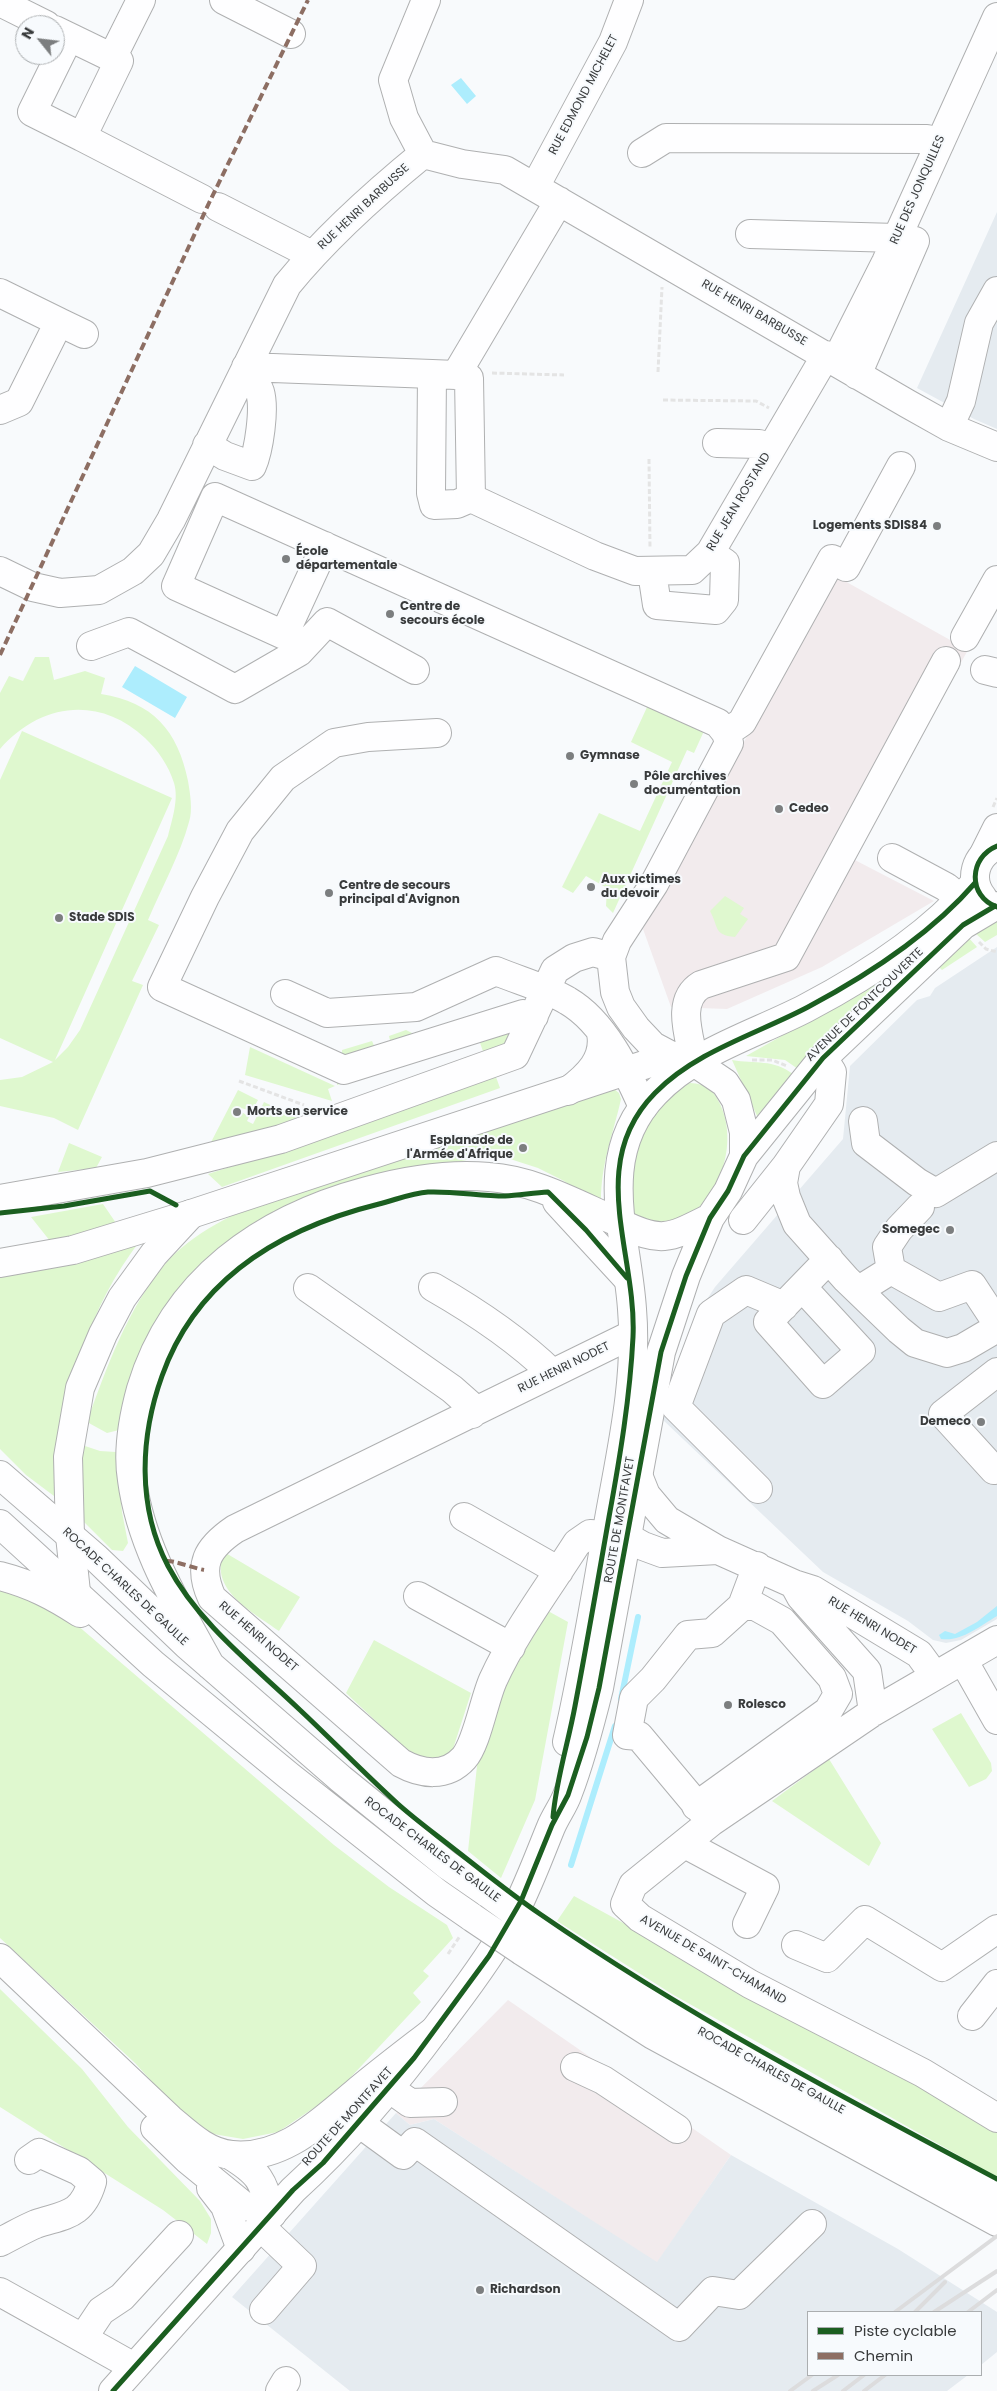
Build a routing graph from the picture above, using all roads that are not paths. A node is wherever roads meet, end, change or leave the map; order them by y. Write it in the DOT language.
graph roads {
  1 [pos="141,0"];
  2 [pos="224,0"];
  3 [pos="426,0"];
  4 [pos="629,0"];
  5 [pos="0,2"];
  6 [pos="26,15"];
  7 [pos="997,17"];
  8 [pos="65,34"];
  9 [pos="291,34"];
  10 [pos="112,58"];
  11 [pos="46,65"];
  12 [pos="951,136"];
  13 [pos="82,137"];
  14 [pos="642,153"];
  15 [pos="423,154"];
  16 [pos="535,187"];
  17 [pos="559,201"];
  18 [pos="750,234"];
  19 [pos="897,238"];
  20 [pos="312,254"];
  21 [pos="997,291"];
  22 [pos="0,292"];
  23 [pos="59,322"];
  24 [pos="84,334"];
  25 [pos="839,364"];
  26 [pos="246,367"];
  27 [pos="452,376"];
  28 [pos="0,410"];
  29 [pos="949,427"];
  30 [pos="717,443"];
  31 [pos="207,445"];
  32 [pos="772,447"];
  33 [pos="997,448"];
  34 [pos="901,466"];
  35 [pos="471,498"];
  36 [pos="325,546"];
  37 [pos="710,553"];
  38 [pos="0,571"];
  39 [pos="652,572"];
  40 [pos="997,580"];
  41 [pos="965,637"];
  42 [pos="91,646"];
  43 [pos="946,661"];
  44 [pos="415,670"];
  45 [pos="438,733"];
  46 [pos="726,733"];
  47 [pos="997,828"];
  48 [pos="991,850"];
  49 [pos="892,858"];
  50 [pos="968,891"];
  51 [pos="996,906"];
  52 [pos="610,957"];
  53 [pos="544,991"];
  54 [pos="285,994"];
  55 [pos="534,1016"];
  56 [pos="601,1033"];
  57 [pos="823,1058"];
  58 [pos="694,1062"];
  59 [pos="627,1071"];
  60 [pos="568,1091"];
  61 [pos="643,1107"];
  62 [pos="863,1120"];
  63 [pos="744,1156"];
  64 [pos="997,1156"];
  65 [pos="786,1166"];
  66 [pos="548,1192"];
  67 [pos="0,1199"];
  68 [pos="920,1207"];
  69 [pos="192,1214"];
  70 [pos="710,1218"];
  71 [pos="742,1220"];
  72 [pos="620,1223"];
  73 [pos="797,1224"];
  74 [pos="829,1259"];
  75 [pos="0,1263"];
  76 [pos="891,1270"];
  77 [pos="628,1278"];
  78 [pos="433,1287"];
  79 [pos="308,1288"];
  80 [pos="859,1290"];
  81 [pos="633,1334"];
  82 [pos="994,1336"];
  83 [pos="997,1372"];
  84 [pos="552,1374"];
  85 [pos="472,1414"];
  86 [pos="994,1470"];
  87 [pos="638,1475"];
  88 [pos="0,1476"];
  89 [pos="758,1489"];
  90 [pos="464,1517"];
  91 [pos="667,1520"];
  92 [pos="0,1524"];
  93 [pos="70,1536"];
  94 [pos="617,1536"];
  95 [pos="718,1550"];
  96 [pos="662,1553"];
  97 [pos="757,1566"];
  98 [pos="559,1571"];
  99 [pos="0,1576"];
  100 [pos="620,1578"];
  101 [pos="794,1584"];
  102 [pos="76,1592"];
  103 [pos="418,1596"];
  104 [pos="742,1606"];
  105 [pos="997,1640"];
  106 [pos="511,1648"];
  107 [pos="963,1660"];
  108 [pos="154,1664"];
  109 [pos="210,1665"];
  110 [pos="935,1676"];
  111 [pos="874,1712"];
  112 [pos="997,1720"];
  113 [pos="704,1814"];
  114 [pos="552,1825"];
  115 [pos="685,1844"];
  116 [pos="746,1924"];
  117 [pos="997,1929"];
  118 [pos="796,1944"];
  119 [pos="0,1958"];
  120 [pos="0,1976"];
  121 [pos="997,1984"];
  122 [pos="972,2016"];
  123 [pos="435,2030"];
  124 [pos="576,2067"];
  125 [pos="389,2088"];
  126 [pos="443,2102"];
  127 [pos="997,2118"];
  128 [pos="360,2123"];
  129 [pos="677,2129"];
  130 [pos="230,2155"];
  131 [pos="29,2160"];
  132 [pos="188,2160"];
  133 [pos="997,2194"];
  134 [pos="266,2221"];
  135 [pos="997,2222"];
  136 [pos="812,2224"];
  137 [pos="179,2235"];
  138 [pos="0,2242"];
  139 [pos="242,2249"];
  140 [pos="0,2292"];
  141 [pos="264,2310"];
  142 [pos="83,2338"];
  143 [pos="134,2367"];
  144 [pos="113,2391"];
  1 -- 10 [label="main road"];
  2 -- 9 [label="main road"];
  3 -- 15 [label="main road"];
  4 -- 16 [label="main road, RUE EDMOND MICHELET"];
  5 -- 6 [label="main road"];
  7 -- 12 [label="main road, RUE DES JONQUILLES"];
  8 -- 10 [label="main road"];
  10 -- 13 [label="main road"];
  11 -- 13 [label="main road"];
  12 -- 14 [label="main road"];
  12 -- 19 [label="main road, RUE DES JONQUILLES"];
  12 -- 25 [label="main road"];
  13 -- 20 [label="main road"];
  15 -- 16 [label="main road, RUE HENRI BARBUSSE"];
  15 -- 20 [label="main road, RUE HENRI BARBUSSE"];
  16 -- 17 [label="main road, RUE HENRI BARBUSSE"];
  17 -- 25 [label="main road, RUE HENRI BARBUSSE"];
  17 -- 27 [label="main road"];
  18 -- 19 [label="main road"];
  19 -- 25 [label="main road, RUE DES JONQUILLES"];
  20 -- 26 [label="main road, RUE HENRI BARBUSSE"];
  21 -- 29 [label="main road"];
  22 -- 23 [label="main road"];
  23 -- 24 [label="main road"];
  23 -- 28 [label="main road"];
  25 -- 29 [label="main road, RUE HENRI BARBUSSE"];
  25 -- 32 [label="main road, RUE JEAN ROSTAND"];
  26 -- 27 [label="main road"];
  26 -- 31 [label="main road, RUE HENRI BARBUSSE"];
  26 -- 31 [label="main road"];
  27 -- 35 [label="main road"];
  27 -- 35 [label="main road"];
  29 -- 33 [label="main road, RUE HENRI BARBUSSE"];
  30 -- 32 [label="main road"];
  31 -- 38 [label="main road, RUE HENRI BARBUSSE"];
  32 -- 37 [label="main road, RUE JEAN ROSTAND"];
  34 -- 46 [label="main road"];
  35 -- 39 [label="main road, RUE JEAN ROSTAND"];
  36 -- 36 [label="main road"];
  36 -- 46 [label="main road"];
  37 -- 39 [label="main road, RUE JEAN ROSTAND"];
  37 -- 39 [label="main road"];
  40 -- 41 [label="main road"];
  42 -- 44 [label="main road"];
  43 -- 58 [label="main road"];
  45 -- 55 [label="main road"];
  46 -- 52 [label="main road"];
  47 -- 48 [label="main road"];
  48 -- 50 [label="main road"];
  49 -- 50 [label="main road"];
  50 -- 51 [label="main road"];
  50 -- 58 [label="main road, AVENUE DE FONTCOUVERTE"];
  51 -- 57 [label="main road, AVENUE DE FONTCOUVERTE"];
  52 -- 53 [label="main road"];
  52 -- 58 [label="main road"];
  53 -- 54 [label="main road"];
  53 -- 55 [label="main road"];
  53 -- 56 [label="main road"];
  55 -- 67 [label="main road"];
  56 -- 59 [label="main road"];
  56 -- 60 [label="main road"];
  57 -- 63 [label="main road, AVENUE DE FONTCOUVERTE"];
  57 -- 65 [label="main road"];
  58 -- 59 [label="main road"];
  58 -- 61 [label="main road"];
  58 -- 63 [label="main road"];
  59 -- 60 [label="main road"];
  59 -- 61 [label="main road"];
  60 -- 69 [label="main road"];
  61 -- 72 [label="main road"];
  62 -- 64 [label="main road"];
  63 -- 70 [label="main road"];
  65 -- 71 [label="main road"];
  65 -- 73 [label="main road"];
  66 -- 72 [label="main road"];
  66 -- 77 [label="main road"];
  66 -- 109 [label="main road"];
  68 -- 76 [label="main road"];
  69 -- 75 [label="main road"];
  69 -- 93 [label="main road"];
  70 -- 71 [label="main road"];
  70 -- 72 [label="main road"];
  70 -- 87 [label="main road, ROUTE DE MONTFAVET"];
  71 -- 73 [label="main road"];
  72 -- 77 [label="main road, ROUTE DE MONTFAVET"];
  73 -- 74 [label="main road"];
  74 -- 80 [label="main road"];
  74 -- 89 [label="main road"];
  76 -- 80 [label="main road"];
  76 -- 82 [label="main road"];
  77 -- 81 [label="main road, ROUTE DE MONTFAVET"];
  78 -- 84 [label="main road"];
  79 -- 85 [label="main road"];
  80 -- 82 [label="main road"];
  81 -- 84 [label="main road, RUE HENRI NODET"];
  81 -- 94 [label="main road, ROUTE DE MONTFAVET"];
  83 -- 86 [label="main road"];
  84 -- 85 [label="main road, RUE HENRI NODET"];
  85 -- 106 [label="main road, RUE HENRI NODET"];
  87 -- 91 [label="main road, RUE HENRI NODET"];
  87 -- 94 [label="main road, ROUTE DE MONTFAVET"];
  88 -- 93 [label="main road, ROCADE CHARLES DE GAULLE"];
  90 -- 98 [label="main road"];
  91 -- 94 [label="main road, RUE HENRI NODET"];
  91 -- 95 [label="main road, RUE HENRI NODET"];
  92 -- 102 [label="main road, ROCADE CHARLES DE GAULLE"];
  93 -- 102 [label="main road"];
  93 -- 109 [label="main road, ROCADE CHARLES DE GAULLE"];
  94 -- 96 [label="main road, RUE HENRI NODET"];
  94 -- 98 [label="main road, RUE HENRI NODET"];
  94 -- 100 [label="main road, ROUTE DE MONTFAVET"];
  94 -- 114 [label="main road, ROUTE DE MONTFAVET"];
  95 -- 96 [label="main road, RUE HENRI NODET"];
  95 -- 97 [label="main road, RUE HENRI NODET"];
  96 -- 100 [label="main road, RUE HENRI NODET"];
  97 -- 101 [label="main road, RUE HENRI NODET"];
  97 -- 104 [label="main road"];
  98 -- 106 [label="main road, RUE HENRI NODET"];
  99 -- 108 [label="main road"];
  100 -- 114 [label="main road, ROUTE DE MONTFAVET"];
  101 -- 110 [label="main road, RUE HENRI NODET"];
  101 -- 111 [label="main road"];
  102 -- 108 [label="main road, ROCADE CHARLES DE GAULLE"];
  103 -- 106 [label="main road"];
  104 -- 113 [label="main road"];
  104 -- 113 [label="main road"];
  105 -- 107 [label="main road, AVENUE DE SAINT-CHAMAND"];
  107 -- 110 [label="main road, AVENUE DE SAINT-CHAMAND"];
  107 -- 112 [label="main road"];
  108 -- 135 [label="main road, ROCADE CHARLES DE GAULLE, bridge"];
  109 -- 133 [label="main road, ROCADE CHARLES DE GAULLE, bridge"];
  110 -- 111 [label="main road, AVENUE DE SAINT-CHAMAND"];
  111 -- 113 [label="main road, AVENUE DE SAINT-CHAMAND"];
  113 -- 115 [label="main road, AVENUE DE SAINT-CHAMAND"];
  114 -- 123 [label="main road, ROUTE DE MONTFAVET"];
  115 -- 116 [label="main road"];
  115 -- 127 [label="main road, AVENUE DE SAINT-CHAMAND"];
  117 -- 118 [label="main road"];
  119 -- 130 [label="main road"];
  120 -- 132 [label="main road"];
  121 -- 122 [label="main road"];
  123 -- 125 [label="main road, ROUTE DE MONTFAVET"];
  123 -- 130 [label="main road"];
  124 -- 129 [label="main road"];
  125 -- 126 [label="main road"];
  125 -- 128 [label="main road, ROUTE DE MONTFAVET"];
  128 -- 134 [label="main road, ROUTE DE MONTFAVET"];
  128 -- 136 [label="main road"];
  130 -- 134 [label="main road"];
  131 -- 138 [label="main road"];
  132 -- 134 [label="main road"];
  132 -- 139 [label="main road"];
  134 -- 139 [label="main road, ROUTE DE MONTFAVET"];
  134 -- 141 [label="main road"];
  137 -- 142 [label="main road"];
  139 -- 143 [label="main road, ROUTE DE MONTFAVET"];
  140 -- 142 [label="main road"];
  142 -- 143 [label="main road"];
  143 -- 144 [label="main road, ROUTE DE MONTFAVET"];
}
